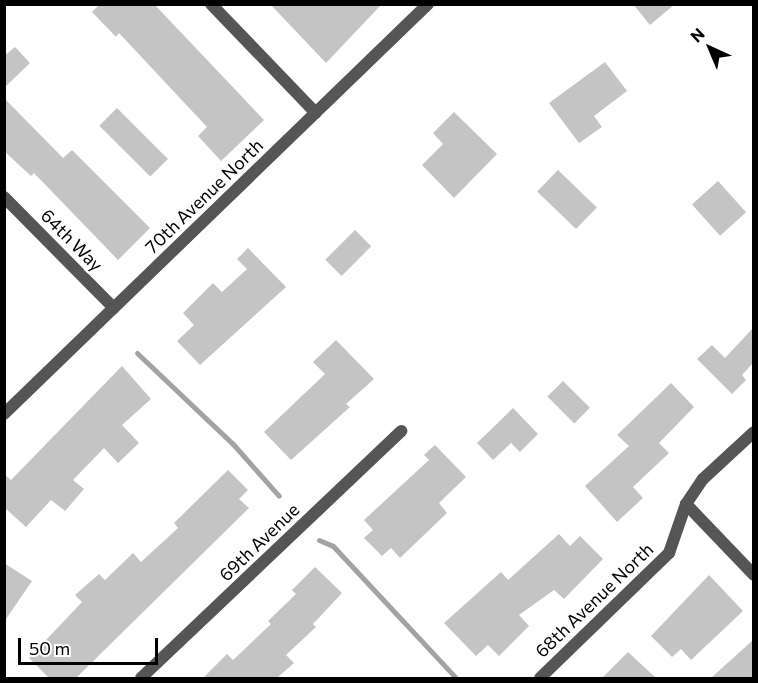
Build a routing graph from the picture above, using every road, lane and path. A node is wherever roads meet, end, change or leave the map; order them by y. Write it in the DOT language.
graph roads {
  1 [pos="211,4"];
  2 [pos="428,4"];
  3 [pos="316,113"];
  4 [pos="4,197"];
  5 [pos="114,308"];
  6 [pos="4,414"];
  7 [pos="401,431"];
  8 [pos="753,432"];
  9 [pos="686,504"];
  10 [pos="753,574"];
  11 [pos="141,678"];
  12 [pos="540,678"];
  1 -- 3 [label="street"];
  2 -- 3 [label="street, 70th Avenue North"];
  3 -- 5 [label="street, 70th Avenue North"];
  4 -- 5 [label="street, 64th Way"];
  5 -- 6 [label="street, 70th Avenue North"];
  7 -- 11 [label="street, 69th Avenue"];
  8 -- 9 [label="street, 68th Avenue North"];
  9 -- 10 [label="street"];
  9 -- 12 [label="street, 68th Avenue North"];
}
